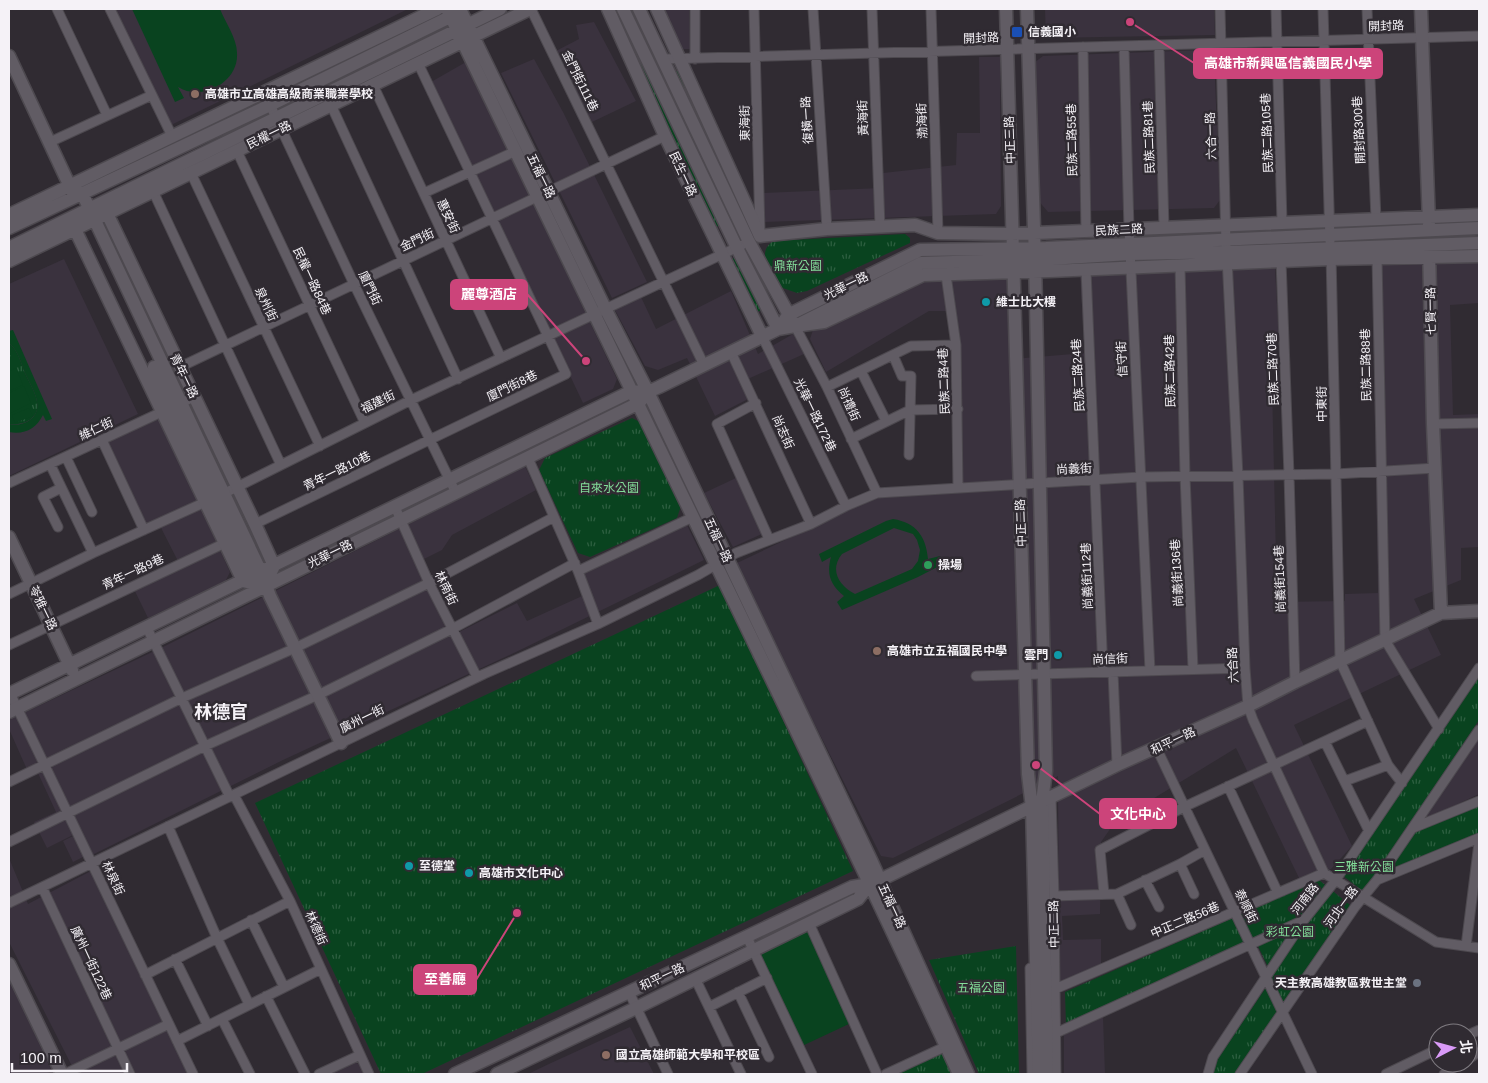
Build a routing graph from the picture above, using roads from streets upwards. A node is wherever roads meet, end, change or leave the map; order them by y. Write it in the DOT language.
graph roads {
  1 [pos="57,9"];
  2 [pos="110,9"];
  3 [pos="436,9"];
  4 [pos="500,9"];
  5 [pos="530,9"];
  6 [pos="608,9"];
  7 [pos="623,9"];
  8 [pos="639,9"];
  9 [pos="657,9"];
  10 [pos="695,9"];
  11 [pos="754,9"];
  12 [pos="813,9"];
  13 [pos="872,9"];
  14 [pos="931,9"];
  15 [pos="1006,9"];
  16 [pos="1027,9"];
  17 [pos="1220,9"];
  18 [pos="1276,9"];
  19 [pos="1323,9"];
  20 [pos="1367,9"];
  21 [pos="1421,9"];
  22 [pos="457,11"];
  23 [pos="466,33"];
  24 [pos="1479,36"];
  25 [pos="1422,38"];
  26 [pos="1368,39"];
  27 [pos="1324,41"];
  28 [pos="1277,42"];
  29 [pos="1221,44"];
  30 [pos="1158,45"];
  31 [pos="1124,46"];
  32 [pos="1083,47"];
  33 [pos="1028,49"];
  34 [pos="1007,50"];
  35 [pos="933,52"];
  36 [pos="873,53"];
  37 [pos="816,55"];
  38 [pos="9,56"];
  39 [pos="756,57"];
  40 [pos="695,58"];
  41 [pos="663,59"];
  42 [pos="680,59"];
  43 [pos="418,63"];
  44 [pos="373,85"];
  45 [pos="264,92"];
  46 [pos="152,95"];
  47 [pos="270,105"];
  48 [pos="331,105"];
  49 [pos="107,115"];
  50 [pos="279,123"];
  51 [pos="172,136"];
  52 [pos="665,136"];
  53 [pos="50,142"];
  54 [pos="237,151"];
  55 [pos="516,152"];
  56 [pos="607,164"];
  57 [pos="470,172"];
  58 [pos="191,173"];
  59 [pos="94,188"];
  60 [pos="153,191"];
  61 [pos="76,192"];
  62 [pos="424,193"];
  63 [pos="543,194"];
  64 [pos="62,203"];
  65 [pos="104,208"];
  66 [pos="9,215"];
  67 [pos="1479,215"];
  68 [pos="88,216"];
  69 [pos="491,219"];
  70 [pos="1376,220"];
  71 [pos="1429,223"];
  72 [pos="72,224"];
  73 [pos="1282,224"];
  74 [pos="1226,226"];
  75 [pos="880,227"];
  76 [pos="9,228"];
  77 [pos="1164,228"];
  78 [pos="1330,228"];
  79 [pos="1479,228"];
  80 [pos="827,229"];
  81 [pos="1129,230"];
  82 [pos="1086,232"];
  83 [pos="938,233"];
  84 [pos="1034,233"];
  85 [pos="1012,234"];
  86 [pos="754,239"];
  87 [pos="446,241"];
  88 [pos="1479,243"];
  89 [pos="9,248"];
  90 [pos="736,248"];
  91 [pos="920,250"];
  92 [pos="1430,250"];
  93 [pos="1227,251"];
  94 [pos="1331,253"];
  95 [pos="1130,254"];
  96 [pos="722,256"];
  97 [pos="1479,256"];
  98 [pos="1377,258"];
  99 [pos="1013,260"];
  100 [pos="1035,260"];
  101 [pos="9,261"];
  102 [pos="404,261"];
  103 [pos="1281,261"];
  104 [pos="1180,266"];
  105 [pos="922,269"];
  106 [pos="1086,270"];
  107 [pos="946,275"];
  108 [pos="663,283"];
  109 [pos="354,284"];
  110 [pos="309,305"];
  111 [pos="599,311"];
  112 [pos="154,314"];
  113 [pos="788,315"];
  114 [pos="133,324"];
  115 [pos="795,326"];
  116 [pos="263,327"];
  117 [pos="778,329"];
  118 [pos="548,336"];
  119 [pos="762,336"];
  120 [pos="956,345"];
  121 [pos="225,346"];
  122 [pos="731,352"];
  123 [pos="893,355"];
  124 [pos="501,358"];
  125 [pos="704,365"];
  126 [pos="180,367"];
  127 [pos="861,371"];
  128 [pos="458,379"];
  129 [pos="827,387"];
  130 [pos="632,391"];
  131 [pos="648,392"];
  132 [pos="194,397"];
  133 [pos="410,400"];
  134 [pos="639,403"];
  135 [pos="756,403"];
  136 [pos="172,407"];
  137 [pos="958,409"];
  138 [pos="910,410"];
  139 [pos="886,421"];
  140 [pos="365,422"];
  141 [pos="1479,423"];
  142 [pos="1433,424"];
  143 [pos="851,439"];
  144 [pos="102,440"];
  145 [pos="430,440"];
  146 [pos="320,446"];
  147 [pos="909,456"];
  148 [pos="66,457"];
  149 [pos="528,458"];
  150 [pos="50,464"];
  151 [pos="281,465"];
  152 [pos="1436,468"];
  153 [pos="1380,472"];
  154 [pos="1336,474"];
  155 [pos="1185,476"];
  156 [pos="1238,476"];
  157 [pos="1290,476"];
  158 [pos="1140,477"];
  159 [pos="1095,480"];
  160 [pos="450,481"];
  161 [pos="1039,483"];
  162 [pos="9,484"];
  163 [pos="1020,484"];
  164 [pos="236,487"];
  165 [pos="61,488"];
  166 [pos="958,488"];
  167 [pos="456,493"];
  168 [pos="877,493"];
  169 [pos="215,498"];
  170 [pos="846,506"];
  171 [pos="395,507"];
  172 [pos="92,512"];
  173 [pos="554,517"];
  174 [pos="693,517"];
  175 [pos="401,520"];
  176 [pos="255,524"];
  177 [pos="811,524"];
  178 [pos="58,527"];
  179 [pos="144,530"];
  180 [pos="9,537"];
  181 [pos="769,540"];
  182 [pos="225,543"];
  183 [pos="93,553"];
  184 [pos="722,561"];
  185 [pos="274,566"];
  186 [pos="577,567"];
  187 [pos="252,576"];
  188 [pos="429,583"];
  189 [pos="31,584"];
  190 [pos="265,586"];
  191 [pos="9,594"];
  192 [pos="1479,611"];
  193 [pos="1442,613"];
  194 [pos="51,624"];
  195 [pos="598,624"];
  196 [pos="147,628"];
  197 [pos="452,629"];
  198 [pos="1384,640"];
  199 [pos="154,641"];
  200 [pos="9,645"];
  201 [pos="295,648"];
  202 [pos="1340,661"];
  203 [pos="70,664"];
  204 [pos="1245,668"];
  205 [pos="1479,668"];
  206 [pos="1193,669"];
  207 [pos="1150,671"];
  208 [pos="1108,672"];
  209 [pos="1025,674"];
  210 [pos="1043,674"];
  211 [pos="976,676"];
  212 [pos="477,677"];
  213 [pos="76,678"];
  214 [pos="1295,682"];
  215 [pos="10,694"];
  216 [pos="318,695"];
  217 [pos="182,698"];
  218 [pos="1248,706"];
  219 [pos="13,710"];
  220 [pos="1368,721"];
  221 [pos="1439,730"];
  222 [pos="1479,730"];
  223 [pos="1325,742"];
  224 [pos="341,743"];
  225 [pos="205,746"];
  226 [pos="1157,748"];
  227 [pos="44,764"];
  228 [pos="1117,765"];
  229 [pos="1273,765"];
  230 [pos="1388,765"];
  231 [pos="1345,781"];
  232 [pos="9,782"];
  233 [pos="1402,783"];
  234 [pos="1228,786"];
  235 [pos="232,796"];
  236 [pos="1479,801"];
  237 [pos="1038,805"];
  238 [pos="1184,807"];
  239 [pos="67,812"];
  240 [pos="168,826"];
  241 [pos="1412,829"];
  242 [pos="1369,831"];
  243 [pos="1479,838"];
  244 [pos="9,842"];
  245 [pos="1479,844"];
  246 [pos="1205,850"];
  247 [pos="92,863"];
  248 [pos="1180,864"];
  249 [pos="1324,873"];
  250 [pos="1145,880"];
  251 [pos="1377,880"];
  252 [pos="1335,881"];
  253 [pos="875,882"];
  254 [pos="42,887"];
  255 [pos="1278,893"];
  256 [pos="1104,894"];
  257 [pos="1117,894"];
  258 [pos="1194,894"];
  259 [pos="1054,896"];
  260 [pos="1362,898"];
  261 [pos="290,901"];
  262 [pos="9,904"];
  263 [pos="1160,907"];
  264 [pos="1235,912"];
  265 [pos="251,920"];
  266 [pos="1304,920"];
  267 [pos="809,923"];
  268 [pos="1131,925"];
  269 [pos="747,937"];
  270 [pos="217,938"];
  271 [pos="1250,945"];
  272 [pos="1466,946"];
  273 [pos="1479,948"];
  274 [pos="753,950"];
  275 [pos="175,959"];
  276 [pos="321,969"];
  277 [pos="11,973"];
  278 [pos="146,975"];
  279 [pos="1266,977"];
  280 [pos="695,978"];
  281 [pos="767,978"];
  282 [pos="284,987"];
  283 [pos="1056,989"];
  284 [pos="629,992"];
  285 [pos="738,992"];
  286 [pos="266,996"];
  287 [pos="249,1004"];
  288 [pos="709,1007"];
  289 [pos="636,1008"];
  290 [pos="1282,1013"];
  291 [pos="222,1019"];
  292 [pos="169,1024"];
  293 [pos="208,1026"];
  294 [pos="1056,1033"];
  295 [pos="177,1041"];
  296 [pos="950,1044"];
  297 [pos="117,1049"];
  298 [pos="1428,1054"];
  299 [pos="360,1055"];
  300 [pos="769,1057"];
  301 [pos="962,1073"];
  302 [pos="64,1074"];
  303 [pos="130,1074"];
  304 [pos="193,1074"];
  305 [pos="250,1074"];
  306 [pos="305,1074"];
  307 [pos="319,1074"];
  308 [pos="369,1074"];
  309 [pos="455,1074"];
  310 [pos="497,1074"];
  311 [pos="668,1074"];
  312 [pos="741,1074"];
  313 [pos="812,1074"];
  314 [pos="877,1074"];
  315 [pos="886,1074"];
  316 [pos="1032,1074"];
  317 [pos="1039,1074"];
  318 [pos="1047,1074"];
  319 [pos="1056,1074"];
  320 [pos="1208,1074"];
  321 [pos="1240,1074"];
  322 [pos="1312,1074"];
  323 [pos="1386,1074"];
  1 -- 49 [label="street"];
  2 -- 46 [label="street"];
  3 -- 45 [label="street"];
  4 -- 23 [label="street, 民權一路"];
  5 -- 23 [label="street, 民權一路"];
  5 -- 56 [label="street, 金門街111巷"];
  6 -- 52 [label="street, 民生一路"];
  7 -- 90 [label="street, 民生一路"];
  8 -- 41 [label="street"];
  9 -- 42 [label="street"];
  10 -- 40 [label="street"];
  11 -- 39 [label="street, 東海街"];
  12 -- 37 [label="street, 復橫一路"];
  13 -- 36 [label="street, 黃海街"];
  14 -- 35 [label="street, 渤海街"];
  15 -- 34 [label="street, 中正三路"];
  16 -- 33 [label="street, 中正三路"];
  17 -- 29 [label="street, 六合一路"];
  18 -- 28 [label="street, 民族二路105巷"];
  19 -- 27 [label="street, 中東街"];
  20 -- 26 [label="street, 開封路300巷"];
  21 -- 25 [label="street, 七賢一路"];
  22 -- 23 [label="street, 五福一路"];
  22 -- 47 [label="street"];
  23 -- 43 [label="street, 民權一路"];
  23 -- 50 [label="street, 民權一路"];
  23 -- 55 [label="street, 五福一路"];
  23 -- 63 [label="street, 五福一路"];
  24 -- 25 [label="street, 開封路"];
  25 -- 26 [label="street, 開封路"];
  25 -- 71 [label="street, 七賢一路"];
  26 -- 27 [label="street, 開封路"];
  26 -- 70 [label="street, 開封路300巷"];
  27 -- 28 [label="street, 開封路"];
  27 -- 78 [label="street, 中東街"];
  28 -- 29 [label="street, 開封路"];
  28 -- 73 [label="street, 民族二路105巷"];
  29 -- 30 [label="street, 開封路"];
  29 -- 74 [label="street, 六合一路"];
  30 -- 31 [label="street, 開封路"];
  30 -- 77 [label="street, 民族二路81巷"];
  31 -- 32 [label="street, 開封路"];
  31 -- 81 [label="street, 信守街"];
  32 -- 33 [label="street, 開封路"];
  32 -- 82 [label="street, 民族二路55巷"];
  33 -- 34 [label="street, 開封路"];
  33 -- 84 [label="street, 中正三路"];
  34 -- 35 [label="street, 開封路"];
  34 -- 85 [label="street, 中正三路"];
  35 -- 36 [label="street, 開封路"];
  35 -- 83 [label="street, 渤海街"];
  36 -- 37 [label="street, 開封路"];
  36 -- 75 [label="street, 黃海街"];
  37 -- 39 [label="street, 開封路"];
  37 -- 80 [label="street, 復橫一路"];
  38 -- 53 [label="street, 青年一路"];
  39 -- 40 [label="street, 開封路"];
  39 -- 86 [label="street, 東海街"];
  40 -- 42 [label="street, 開封路"];
  41 -- 42 [label="street, 開封路"];
  41 -- 86 [label="street"];
  42 -- 86 [label="street"];
  43 -- 44 [label="street, 民權一路"];
  43 -- 57 [label="street"];
  44 -- 48 [label="street, 民權一路"];
  44 -- 62 [label="street, 惠安街"];
  45 -- 47 [label="street, 廈門街"];
  45 -- 51 [label="street"];
  46 -- 49 [label="street"];
  46 -- 51 [label="street"];
  47 -- 50 [label="street, 廈門街"];
  47 -- 59 [label="street"];
  48 -- 50 [label="street, 民權一路"];
  48 -- 102 [label="street"];
  49 -- 53 [label="street"];
  50 -- 54 [label="street, 民權一路"];
  50 -- 65 [label="street, 民權一路"];
  50 -- 109 [label="street, 廈門街"];
  51 -- 61 [label="street"];
  52 -- 56 [label="street, 金門街"];
  52 -- 96 [label="street, 民生一路"];
  53 -- 61 [label="street, 青年一路"];
  54 -- 58 [label="street, 民權一路"];
  54 -- 110 [label="street, 民權一路84巷"];
  55 -- 57 [label="street"];
  55 -- 63 [label="street, 五福一路"];
  56 -- 63 [label="street, 金門街"];
  56 -- 108 [label="street, 金門街111巷"];
  57 -- 62 [label="street"];
  57 -- 69 [label="street"];
  58 -- 60 [label="street, 民權一路"];
  58 -- 116 [label="street, 泉州街"];
  59 -- 61 [label="street"];
  59 -- 65 [label="street, 青年一路"];
  60 -- 65 [label="street, 民權一路"];
  60 -- 121 [label="street"];
  61 -- 64 [label="street"];
  61 -- 66 [label="street"];
  61 -- 68 [label="street, 青年一路"];
  62 -- 87 [label="street, 惠安街"];
  63 -- 69 [label="street, 金門街"];
  63 -- 111 [label="street, 五福一路"];
  64 -- 72 [label="street, 青年一路"];
  64 -- 76 [label="street"];
  65 -- 68 [label="street, 民權一路"];
  65 -- 112 [label="street, 青年一路"];
  67 -- 71 [label="street, 民族二路"];
  68 -- 72 [label="street, 民權一路"];
  68 -- 114 [label="street, 青年一路"];
  69 -- 87 [label="street, 金門街"];
  69 -- 118 [label="street"];
  70 -- 71 [label="street, 民族二路"];
  70 -- 78 [label="street, 民族二路"];
  71 -- 78 [label="street, 民族二路"];
  71 -- 79 [label="street, 民族二路"];
  71 -- 92 [label="street, 七賢一路"];
  72 -- 89 [label="street, 民權一路"];
  72 -- 101 [label="street, 民權一路"];
  72 -- 114 [label="street, 青年一路"];
  73 -- 74 [label="street, 民族二路"];
  73 -- 78 [label="street, 民族二路"];
  74 -- 77 [label="street, 民族二路"];
  74 -- 93 [label="street, 六合一路"];
  75 -- 80 [label="street, 民族二路"];
  75 -- 83 [label="street, 民族二路"];
  77 -- 81 [label="street, 民族二路"];
  78 -- 93 [label="street, 民族二路"];
  78 -- 94 [label="street, 中東街"];
  80 -- 86 [label="street, 民族二路"];
  81 -- 82 [label="street, 民族二路"];
  81 -- 95 [label="street, 信守街"];
  82 -- 84 [label="street, 民族二路"];
  83 -- 85 [label="street, 民族二路"];
  84 -- 85 [label="street, 民族二路"];
  84 -- 100 [label="street, 中正三路"];
  85 -- 99 [label="street, 中正三路"];
  86 -- 90 [label="street, 福建街"];
  86 -- 113 [label="street"];
  87 -- 102 [label="street, 金門街"];
  87 -- 124 [label="street, 惠安街"];
  88 -- 92 [label="street, 民族二路"];
  90 -- 96 [label="street, 福建街"];
  90 -- 117 [label="street, 民生一路"];
  91 -- 99 [label="street, 民族二路"];
  91 -- 113 [label="street, 光華一路"];
  92 -- 94 [label="street, 民族二路"];
  92 -- 97 [label="street, 民族二路"];
  92 -- 98 [label="street, 民族二路"];
  92 -- 142 [label="street, 七賢一路"];
  93 -- 94 [label="street, 民族二路"];
  93 -- 95 [label="street, 民族二路"];
  93 -- 103 [label="street, 民族二路"];
  93 -- 104 [label="street, 民族二路"];
  93 -- 156 [label="street, 六合路"];
  94 -- 98 [label="street, 民族二路"];
  94 -- 103 [label="street, 民族二路"];
  94 -- 154 [label="street, 中東街"];
  95 -- 100 [label="street, 民族二路"];
  95 -- 104 [label="street, 民族二路"];
  95 -- 106 [label="street, 民族二路"];
  95 -- 158 [label="street, 信守街"];
  96 -- 108 [label="street, 福建街"];
  96 -- 119 [label="street, 民生一路"];
  98 -- 153 [label="street, 民族二路88巷"];
  99 -- 100 [label="street, 民族二路"];
  99 -- 105 [label="street, 民族二路"];
  99 -- 107 [label="street, 民族二路"];
  99 -- 163 [label="street, 中正二路"];
  100 -- 106 [label="street, 民族二路"];
  100 -- 161 [label="street, 中正二路"];
  102 -- 109 [label="street, 金門街"];
  102 -- 128 [label="street"];
  103 -- 157 [label="street, 民族二路70巷"];
  104 -- 155 [label="street, 民族二路42巷"];
  105 -- 107 [label="street, 民族二路"];
  105 -- 115 [label="street, 光華一路"];
  106 -- 159 [label="street, 民族二路24巷"];
  107 -- 120 [label="street, 民族二路4巷"];
  108 -- 111 [label="street, 福建街"];
  108 -- 125 [label="street, 金門街111巷"];
  109 -- 110 [label="street, 金門街"];
  109 -- 133 [label="street, 廈門街"];
  110 -- 116 [label="street, 金門街"];
  110 -- 140 [label="street, 民權一路84巷"];
  111 -- 118 [label="street, 福建街"];
  111 -- 130 [label="street, 五福一路"];
  111 -- 131 [label="street, 五福一路"];
  112 -- 114 [label="street"];
  112 -- 126 [label="street, 青年一路"];
  113 -- 115 [label="street"];
  113 -- 117 [label="street, 光華一路"];
  114 -- 136 [label="street, 青年一路"];
  114 -- 136 [label="street, 青年一路"];
  115 -- 117 [label="street, 光華一路"];
  115 -- 129 [label="street, 尚禮街"];
  116 -- 121 [label="street, 金門街"];
  116 -- 146 [label="street, 泉州街"];
  117 -- 119 [label="street, 光華一路"];
  118 -- 124 [label="street, 福建街"];
  118 -- 145 [label="street, 廈門街8巷"];
  119 -- 122 [label="street, 光華一路"];
  119 -- 170 [label="street, 光華一路172巷"];
  120 -- 123 [label="street"];
  120 -- 137 [label="street, 民族二路4巷"];
  121 -- 126 [label="street, 金門街"];
  121 -- 151 [label="street"];
  122 -- 125 [label="street, 光華一路"];
  122 -- 135 [label="street, 尚志街"];
  123 -- 127 [label="street"];
  123 -- 138 [label="street"];
  124 -- 128 [label="street, 福建街"];
  125 -- 131 [label="street, 光華一路"];
  126 -- 132 [label="street, 青年一路"];
  127 -- 129 [label="street"];
  127 -- 139 [label="street"];
  128 -- 133 [label="street, 福建街"];
  129 -- 143 [label="street, 尚禮街"];
  130 -- 131 [label="street, 光華一路"];
  130 -- 134 [label="street, 五福一路"];
  130 -- 160 [label="street, 光華一路"];
  131 -- 134 [label="street, 光華一路"];
  131 -- 184 [label="street, 五福一路"];
  132 -- 136 [label="street, 維仁街"];
  132 -- 164 [label="street, 青年一路"];
  133 -- 140 [label="street, 福建街"];
  133 -- 145 [label="street, 廈門街"];
  134 -- 149 [label="street, 光華一路"];
  134 -- 174 [label="street, 五福一路"];
  135 -- 177 [label="street, 尚志街"];
  135 -- 181 [label="street"];
  136 -- 144 [label="street, 維仁街"];
  136 -- 169 [label="street, 青年一路"];
  136 -- 169 [label="street, 青年一路"];
  137 -- 138 [label="street"];
  137 -- 166 [label="street, 民族二路4巷"];
  138 -- 139 [label="street"];
  138 -- 147 [label="street"];
  139 -- 143 [label="street"];
  140 -- 146 [label="street, 福建街"];
  141 -- 142 [label="street"];
  142 -- 152 [label="street, 七賢一路"];
  143 -- 168 [label="street, 尚禮街"];
  144 -- 148 [label="street, 維仁街"];
  144 -- 179 [label="street"];
  145 -- 160 [label="street, 廈門街"];
  145 -- 176 [label="street, 青年一路10巷"];
  146 -- 151 [label="street, 福建街"];
  148 -- 150 [label="street, 維仁街"];
  148 -- 172 [label="street"];
  149 -- 167 [label="street, 光華一路"];
  149 -- 173 [label="street"];
  150 -- 162 [label="street, 維仁街"];
  150 -- 165 [label="street"];
  151 -- 164 [label="street, 福建街"];
  152 -- 153 [label="street, 尚義街"];
  152 -- 193 [label="street, 七賢一路"];
  153 -- 154 [label="street, 尚義街"];
  153 -- 198 [label="street, 民族二路88巷"];
  154 -- 157 [label="street, 尚義街"];
  154 -- 202 [label="street, 中東街"];
  155 -- 156 [label="street, 尚義街"];
  155 -- 158 [label="street, 尚義街"];
  155 -- 206 [label="street, 尚義街136巷"];
  156 -- 157 [label="street, 尚義街"];
  156 -- 204 [label="street, 六合路"];
  157 -- 214 [label="street, 尚義街154巷"];
  158 -- 159 [label="street, 尚義街"];
  158 -- 207 [label="street, 信守街"];
  159 -- 161 [label="street, 尚義街"];
  159 -- 208 [label="street, 尚義街112巷"];
  160 -- 167 [label="street, 廈門街"];
  160 -- 171 [label="street, 光華一路"];
  161 -- 163 [label="street, 尚義街"];
  161 -- 210 [label="street, 中正二路"];
  163 -- 166 [label="street, 尚義街"];
  163 -- 209 [label="street, 中正二路"];
  164 -- 169 [label="street, 福建街"];
  164 -- 176 [label="street, 青年一路"];
  165 -- 178 [label="street"];
  165 -- 183 [label="street"];
  166 -- 168 [label="street, 尚義街"];
  167 -- 175 [label="street, 光華一路"];
  168 -- 170 [label="street, 尚義街"];
  169 -- 179 [label="street, 福建街"];
  169 -- 182 [label="street, 青年一路"];
  169 -- 187 [label="street, 青年一路"];
  170 -- 177 [label="street, 尚義街"];
  171 -- 175 [label="street, 林南街"];
  171 -- 185 [label="street, 光華一路"];
  173 -- 186 [label="street"];
  173 -- 188 [label="street"];
  174 -- 184 [label="street, 五福一路"];
  174 -- 186 [label="street"];
  175 -- 188 [label="street, 林南街"];
  175 -- 190 [label="street, 光華一路"];
  176 -- 185 [label="street, 青年一路"];
  177 -- 181 [label="street, 尚義街"];
  179 -- 183 [label="street, 福建街"];
  180 -- 189 [label="street, 苓雅一路"];
  181 -- 184 [label="street, 尚義街"];
  182 -- 187 [label="street, 青年一路"];
  182 -- 194 [label="street, 青年一路9巷"];
  183 -- 189 [label="street, 福建街"];
  184 -- 195 [label="street, 廣州一街"];
  184 -- 253 [label="street, 五福一路"];
  185 -- 187 [label="street, 光華一路"];
  185 -- 190 [label="street"];
  186 -- 195 [label="street"];
  186 -- 197 [label="street"];
  187 -- 190 [label="street"];
  187 -- 190 [label="street, 青年一路"];
  187 -- 196 [label="street, 光華一路"];
  188 -- 197 [label="street, 林南街"];
  188 -- 201 [label="street"];
  189 -- 191 [label="street, 福建街"];
  189 -- 194 [label="street, 苓雅一路"];
  190 -- 199 [label="street, 光華一路"];
  190 -- 201 [label="street, 青年一路"];
  192 -- 193 [label="street, 和平一路"];
  193 -- 198 [label="street, 和平一路"];
  194 -- 200 [label="street, 青年一路9巷"];
  194 -- 203 [label="street, 苓雅一路"];
  195 -- 212 [label="street, 廣州一街"];
  196 -- 199 [label="street, 林德街"];
  196 -- 203 [label="street, 光華一路"];
  197 -- 212 [label="street, 林南街"];
  197 -- 216 [label="street"];
  198 -- 202 [label="street, 和平一路"];
  198 -- 221 [label="street"];
  199 -- 213 [label="street, 光華一路"];
  199 -- 217 [label="street, 林德街"];
  201 -- 216 [label="street, 青年一路"];
  201 -- 217 [label="street"];
  202 -- 214 [label="street, 和平一路"];
  202 -- 220 [label="street, 中東街"];
  203 -- 213 [label="street, 苓雅一路"];
  203 -- 215 [label="street, 光華一路"];
  204 -- 206 [label="street, 尚信街"];
  204 -- 218 [label="street, 六合路"];
  205 -- 221 [label="street, 河南路"];
  206 -- 207 [label="street, 尚信街"];
  207 -- 208 [label="street, 尚信街"];
  208 -- 210 [label="street, 尚信街"];
  208 -- 228 [label="street, 尚義街112巷"];
  209 -- 210 [label="street, 尚信街"];
  209 -- 211 [label="street, 尚信街"];
  209 -- 237 [label="street, 中正二路"];
  210 -- 237 [label="street, 中正二路"];
  212 -- 224 [label="street, 廣州一街"];
  213 -- 219 [label="street, 光華一路"];
  214 -- 218 [label="street, 和平一路"];
  215 -- 219 [label="street, 林泉街"];
  216 -- 224 [label="street, 青年一路"];
  216 -- 225 [label="street"];
  217 -- 225 [label="street, 林德街"];
  217 -- 227 [label="street"];
  218 -- 226 [label="street, 和平一路"];
  218 -- 229 [label="street, 六合路"];
  219 -- 227 [label="street, 林泉街"];
  220 -- 223 [label="street"];
  220 -- 230 [label="street, 中東街"];
  221 -- 233 [label="street, 河南路"];
  222 -- 241 [label="street, 河北一路"];
  223 -- 229 [label="street"];
  223 -- 231 [label="street"];
  224 -- 235 [label="street, 廣州一街"];
  225 -- 235 [label="street, 林德街"];
  225 -- 239 [label="street"];
  226 -- 228 [label="street, 和平一路"];
  226 -- 238 [label="street, 泰順街"];
  227 -- 232 [label="street"];
  227 -- 239 [label="street, 林泉街"];
  228 -- 237 [label="street, 和平一路"];
  229 -- 234 [label="street"];
  229 -- 249 [label="street, 六合路"];
  230 -- 231 [label="street"];
  230 -- 233 [label="street, 中東街"];
  231 -- 242 [label="street"];
  233 -- 242 [label="street, 河南路"];
  234 -- 238 [label="street"];
  234 -- 255 [label="street"];
  235 -- 240 [label="street, 廣州一街"];
  235 -- 261 [label="street, 林德街"];
  236 -- 241 [label="street"];
  237 -- 253 [label="street, 和平一路"];
  237 -- 259 [label="street, 中正二路"];
  237 -- 316 [label="street, 中正二路"];
  237 -- 317 [label="street, 中正二路"];
  237 -- 318 [label="street, 中正二路"];
  238 -- 246 [label="street, 泰順街"];
  238 -- 256 [label="street"];
  239 -- 244 [label="street"];
  239 -- 247 [label="street, 林泉街"];
  240 -- 247 [label="street, 廣州一街"];
  240 -- 270 [label="street"];
  241 -- 251 [label="street, 河北一路"];
  242 -- 252 [label="street, 河南路"];
  243 -- 251 [label="street"];
  245 -- 272 [label="street"];
  246 -- 248 [label="street"];
  246 -- 264 [label="street, 泰順街"];
  247 -- 254 [label="street, 廣州一街"];
  247 -- 278 [label="street, 林泉街"];
  248 -- 250 [label="street"];
  248 -- 258 [label="street"];
  249 -- 252 [label="street, 六合路"];
  249 -- 255 [label="street, 中正二路56巷"];
  250 -- 257 [label="street"];
  250 -- 263 [label="street"];
  251 -- 260 [label="street, 河北一路"];
  252 -- 260 [label="street, 六合路"];
  252 -- 266 [label="street, 河南路"];
  253 -- 267 [label="street, 和平一路"];
  253 -- 269 [label="street, 和平一路"];
  253 -- 296 [label="street, 五福一路"];
  254 -- 262 [label="street, 廣州一街"];
  254 -- 297 [label="street, 廣州一街122巷"];
  255 -- 264 [label="street, 中正二路56巷"];
  256 -- 257 [label="street"];
  256 -- 259 [label="street"];
  257 -- 268 [label="street"];
  259 -- 283 [label="street, 中正二路"];
  260 -- 272 [label="street, 六合路"];
  260 -- 290 [label="street, 河北一路"];
  261 -- 265 [label="street"];
  261 -- 276 [label="street, 林德街"];
  264 -- 271 [label="street, 泰順街"];
  264 -- 283 [label="street, 中正二路56巷"];
  265 -- 270 [label="street"];
  265 -- 282 [label="street"];
  266 -- 271 [label="street"];
  266 -- 279 [label="street, 河南路"];
  267 -- 274 [label="street, 和平一路"];
  267 -- 314 [label="street"];
  269 -- 274 [label="street"];
  269 -- 284 [label="street, 和平一路"];
  270 -- 275 [label="street"];
  270 -- 287 [label="street"];
  271 -- 279 [label="street, 泰順街"];
  271 -- 294 [label="street"];
  272 -- 273 [label="street, 六合路"];
  274 -- 280 [label="street, 和平一路"];
  274 -- 281 [label="street"];
  275 -- 278 [label="street"];
  275 -- 293 [label="street"];
  276 -- 282 [label="street"];
  276 -- 299 [label="street, 林德街"];
  277 -- 302 [label="street"];
  278 -- 292 [label="street, 林泉街"];
  279 -- 290 [label="street, 泰順街"];
  279 -- 320 [label="street, 河南路"];
  280 -- 288 [label="street"];
  280 -- 289 [label="street, 和平一路"];
  281 -- 285 [label="street"];
  281 -- 313 [label="street"];
  282 -- 286 [label="street"];
  283 -- 294 [label="street, 中正二路"];
  284 -- 289 [label="street"];
  284 -- 309 [label="street, 和平一路"];
  285 -- 288 [label="street"];
  285 -- 300 [label="street"];
  286 -- 287 [label="street"];
  286 -- 306 [label="street"];
  287 -- 291 [label="street"];
  288 -- 312 [label="street"];
  289 -- 310 [label="street, 和平一路"];
  289 -- 311 [label="street"];
  290 -- 321 [label="street, 河北一路"];
  290 -- 322 [label="street, 泰順街"];
  291 -- 293 [label="street"];
  291 -- 305 [label="street"];
  292 -- 295 [label="street, 林泉街"];
  292 -- 297 [label="street"];
  293 -- 295 [label="street"];
  294 -- 319 [label="street, 中正二路"];
  295 -- 304 [label="street, 林泉街"];
  296 -- 301 [label="street, 五福一路"];
  296 -- 315 [label="street"];
  297 -- 302 [label="street"];
  297 -- 303 [label="street, 廣州一街122巷"];
  298 -- 323 [label="street"];
  299 -- 307 [label="street"];
  299 -- 308 [label="street, 林德街"];
}
